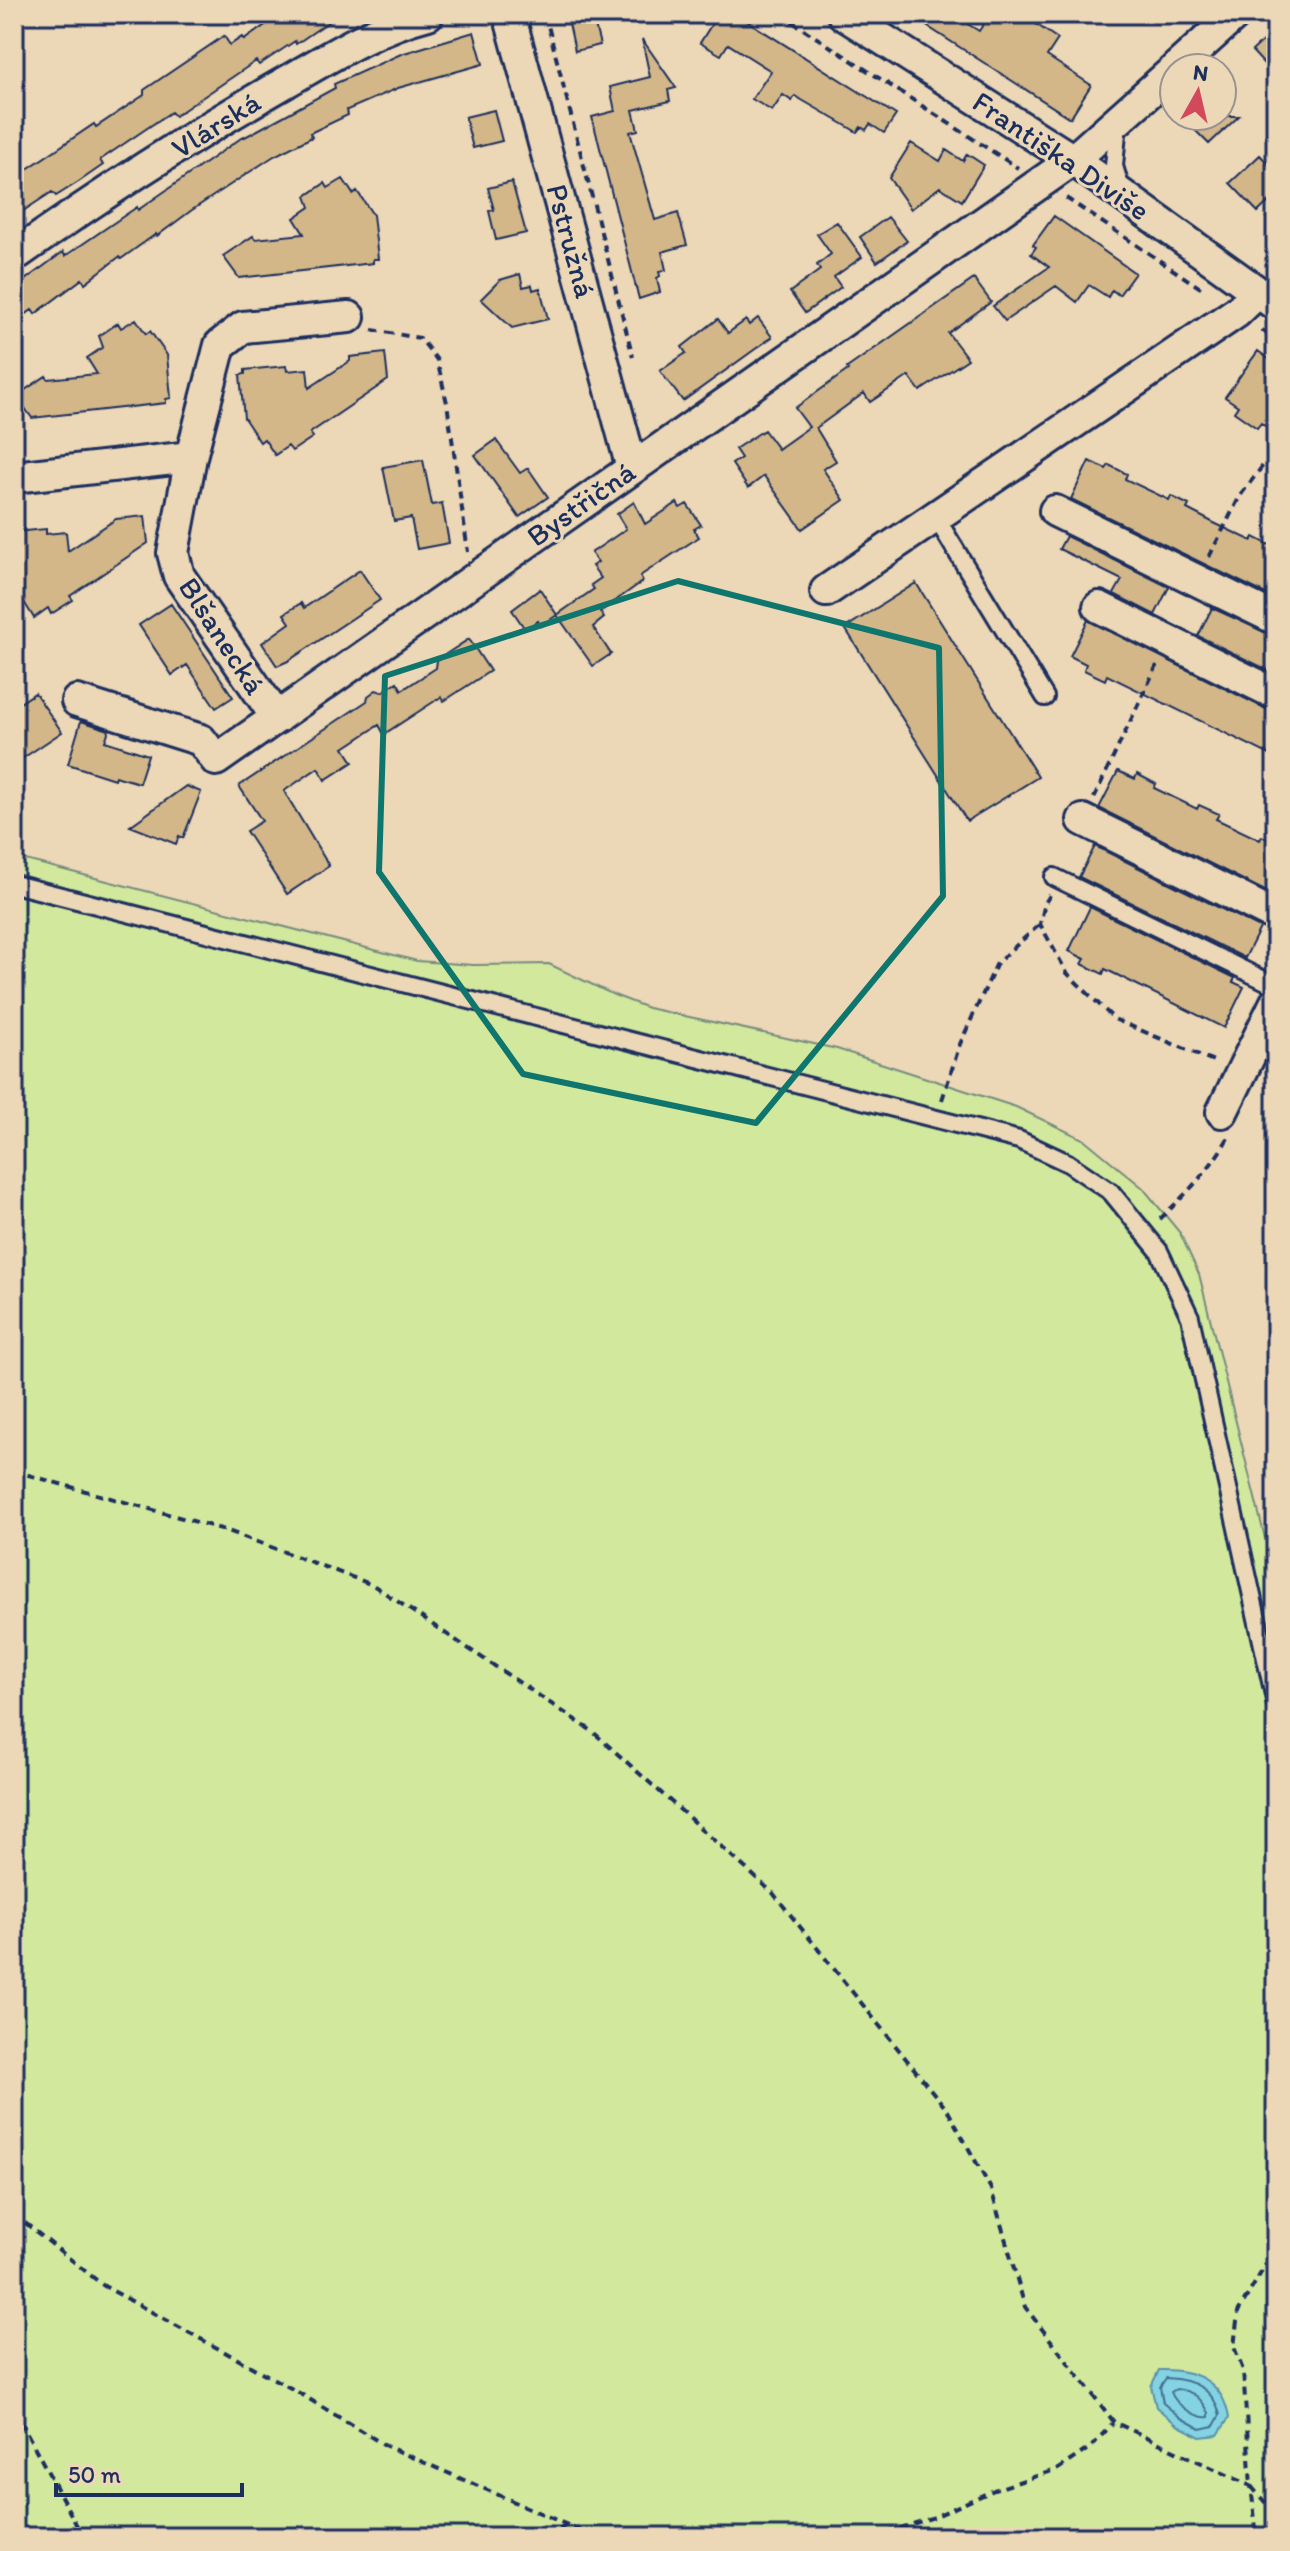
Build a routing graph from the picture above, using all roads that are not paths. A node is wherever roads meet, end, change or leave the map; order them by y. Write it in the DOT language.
graph roads {
  1 [pos="428,14"];
  2 [pos="509,14"];
  3 [pos="843,14"];
  4 [pos="1236,14"];
  5 [pos="1194,52"];
  6 [pos="1158,84"];
  7 [pos="1118,120"];
  8 [pos="1073,160"];
  9 [pos="1123,196"];
  10 [pos="14,256"];
  11 [pos="1257,303"];
  12 [pos="349,317"];
  13 [pos="191,457"];
  14 [pos="632,468"];
  15 [pos="14,477"];
  16 [pos="1055,511"];
  17 [pos="935,516"];
  18 [pos="826,591"];
  19 [pos="1099,607"];
  20 [pos="1276,619"];
  21 [pos="1276,694"];
  22 [pos="1045,697"];
  23 [pos="77,701"];
  24 [pos="277,718"];
  25 [pos="1083,820"];
  26 [pos="1054,877"];
  27 [pos="14,884"];
  28 [pos="1276,916"];
  29 [pos="1276,986"];
  30 [pos="1276,1002"];
  31 [pos="1256,1062"];
  32 [pos="1222,1112"];
  33 [pos="1276,1704"];
  1 -- 10 [label="street, Vlárská"];
  2 -- 14 [label="street, Pstružná"];
  3 -- 8 [label="street, Františka Diviše"];
  4 -- 5 [label="street, Bystřičná"];
  6 -- 7 [label="street, Bystřičná"];
  7 -- 8 [label="street, Bystřičná"];
  7 -- 9 [label="lane"];
  8 -- 9 [label="street, Františka Diviše"];
  8 -- 14 [label="street, Bystřičná"];
  9 -- 11 [label="street, Františka Diviše"];
  11 -- 17 [label="street"];
  12 -- 13 [label="street, Blšanecká"];
  13 -- 15 [label="street"];
  13 -- 24 [label="street, Blšanecká"];
  14 -- 24 [label="street, Bystřičná"];
  16 -- 20 [label="street"];
  17 -- 18 [label="street"];
  17 -- 22 [label="lane"];
  19 -- 21 [label="street"];
  23 -- 24 [label="street, Bystřičná"];
  25 -- 28 [label="street"];
  26 -- 29 [label="lane"];
  27 -- 33 [label="lane"];
  30 -- 31 [label="street"];
  31 -- 32 [label="street"];
}
